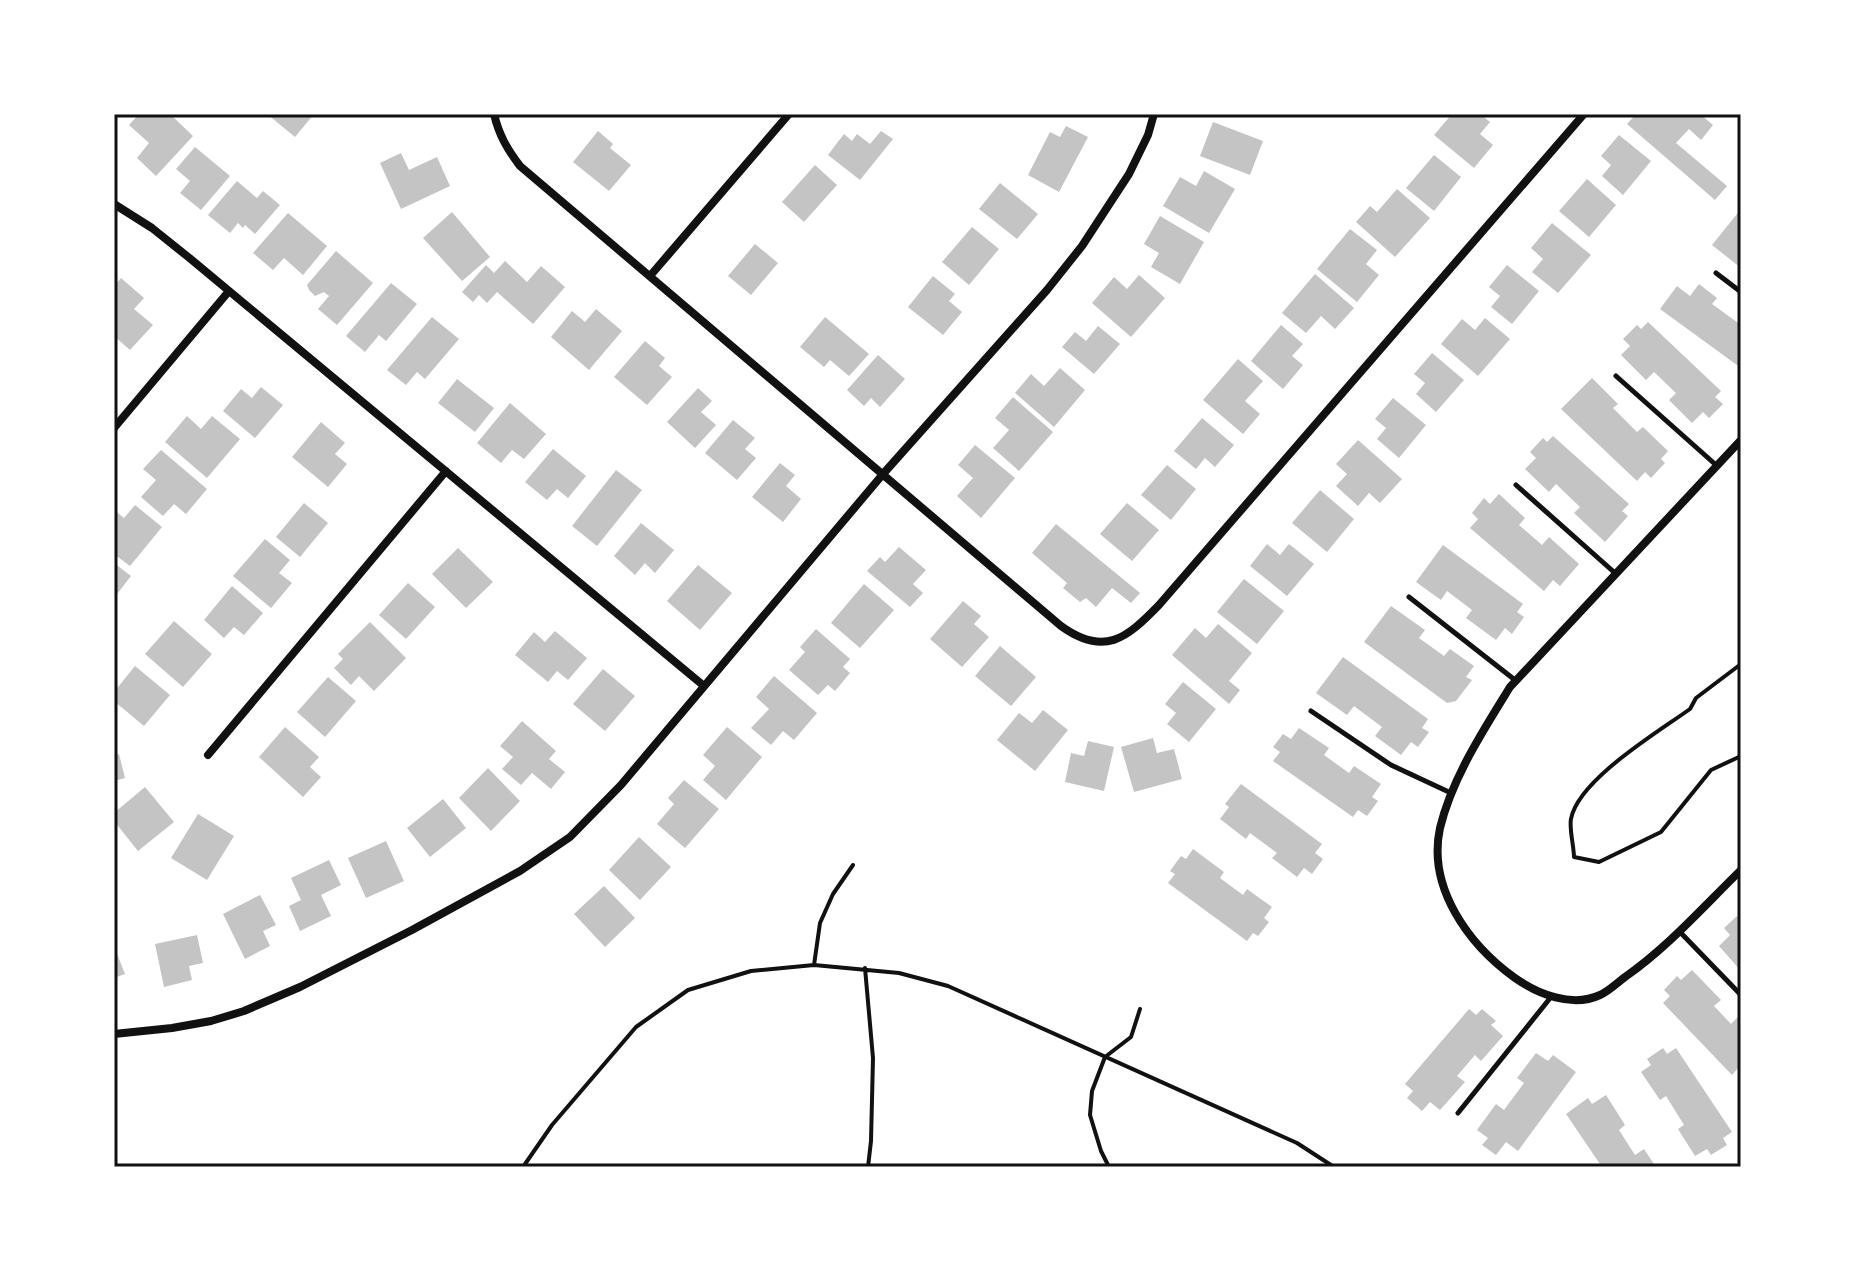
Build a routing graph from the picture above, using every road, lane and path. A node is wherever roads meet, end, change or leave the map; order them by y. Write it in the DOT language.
graph roads {
  1 [pos="494,114"];
  2 [pos="789,114"];
  3 [pos="1154,114"];
  4 [pos="1584,114"];
  5 [pos="114,204"];
  6 [pos="1716,273"];
  7 [pos="650,276"];
  8 [pos="229,291"];
  9 [pos="1741,292"];
  10 [pos="1616,376"];
  11 [pos="114,428"];
  12 [pos="1741,440"];
  13 [pos="1717,466"];
  14 [pos="446,471"];
  15 [pos="883,474"];
  16 [pos="1516,485"];
  17 [pos="1616,574"];
  18 [pos="1409,597"];
  19 [pos="1741,664"];
  20 [pos="1516,681"];
  21 [pos="704,686"];
  22 [pos="1311,711"];
  23 [pos="208,755"];
  24 [pos="1741,756"];
  25 [pos="1452,794"];
  26 [pos="853,865"];
  27 [pos="1741,870"];
  28 [pos="1679,931"];
  29 [pos="814,965"];
  30 [pos="865,968"];
  31 [pos="1741,995"];
  32 [pos="1552,996"];
  33 [pos="1140,1009"];
  34 [pos="114,1034"];
  35 [pos="1105,1057"];
  36 [pos="1458,1113"];
  37 [pos="523,1167"];
  38 [pos="868,1167"];
  39 [pos="1109,1167"];
  40 [pos="1334,1167"];
  1 -- 7 [label="street"];
  2 -- 7 [label="street"];
  3 -- 15 [label="street"];
  4 -- 15 [label="street"];
  5 -- 8 [label="street"];
  6 -- 9 [label="lane"];
  7 -- 15 [label="street"];
  8 -- 11 [label="street"];
  8 -- 14 [label="street"];
  10 -- 13 [label="lane"];
  12 -- 13 [label="street"];
  13 -- 17 [label="street"];
  14 -- 21 [label="street"];
  14 -- 23 [label="street"];
  15 -- 21 [label="street"];
  16 -- 17 [label="lane"];
  17 -- 20 [label="street"];
  18 -- 20 [label="lane"];
  19 -- 24 [label="path"];
  20 -- 25 [label="street"];
  21 -- 34 [label="street"];
  22 -- 25 [label="lane"];
  25 -- 32 [label="street"];
  26 -- 29 [label="path"];
  27 -- 28 [label="street"];
  28 -- 31 [label="lane"];
  28 -- 32 [label="street"];
  29 -- 30 [label="path"];
  29 -- 37 [label="path"];
  30 -- 35 [label="path"];
  30 -- 38 [label="path"];
  32 -- 36 [label="lane"];
  33 -- 35 [label="path"];
  35 -- 39 [label="path"];
  35 -- 40 [label="path"];
}
